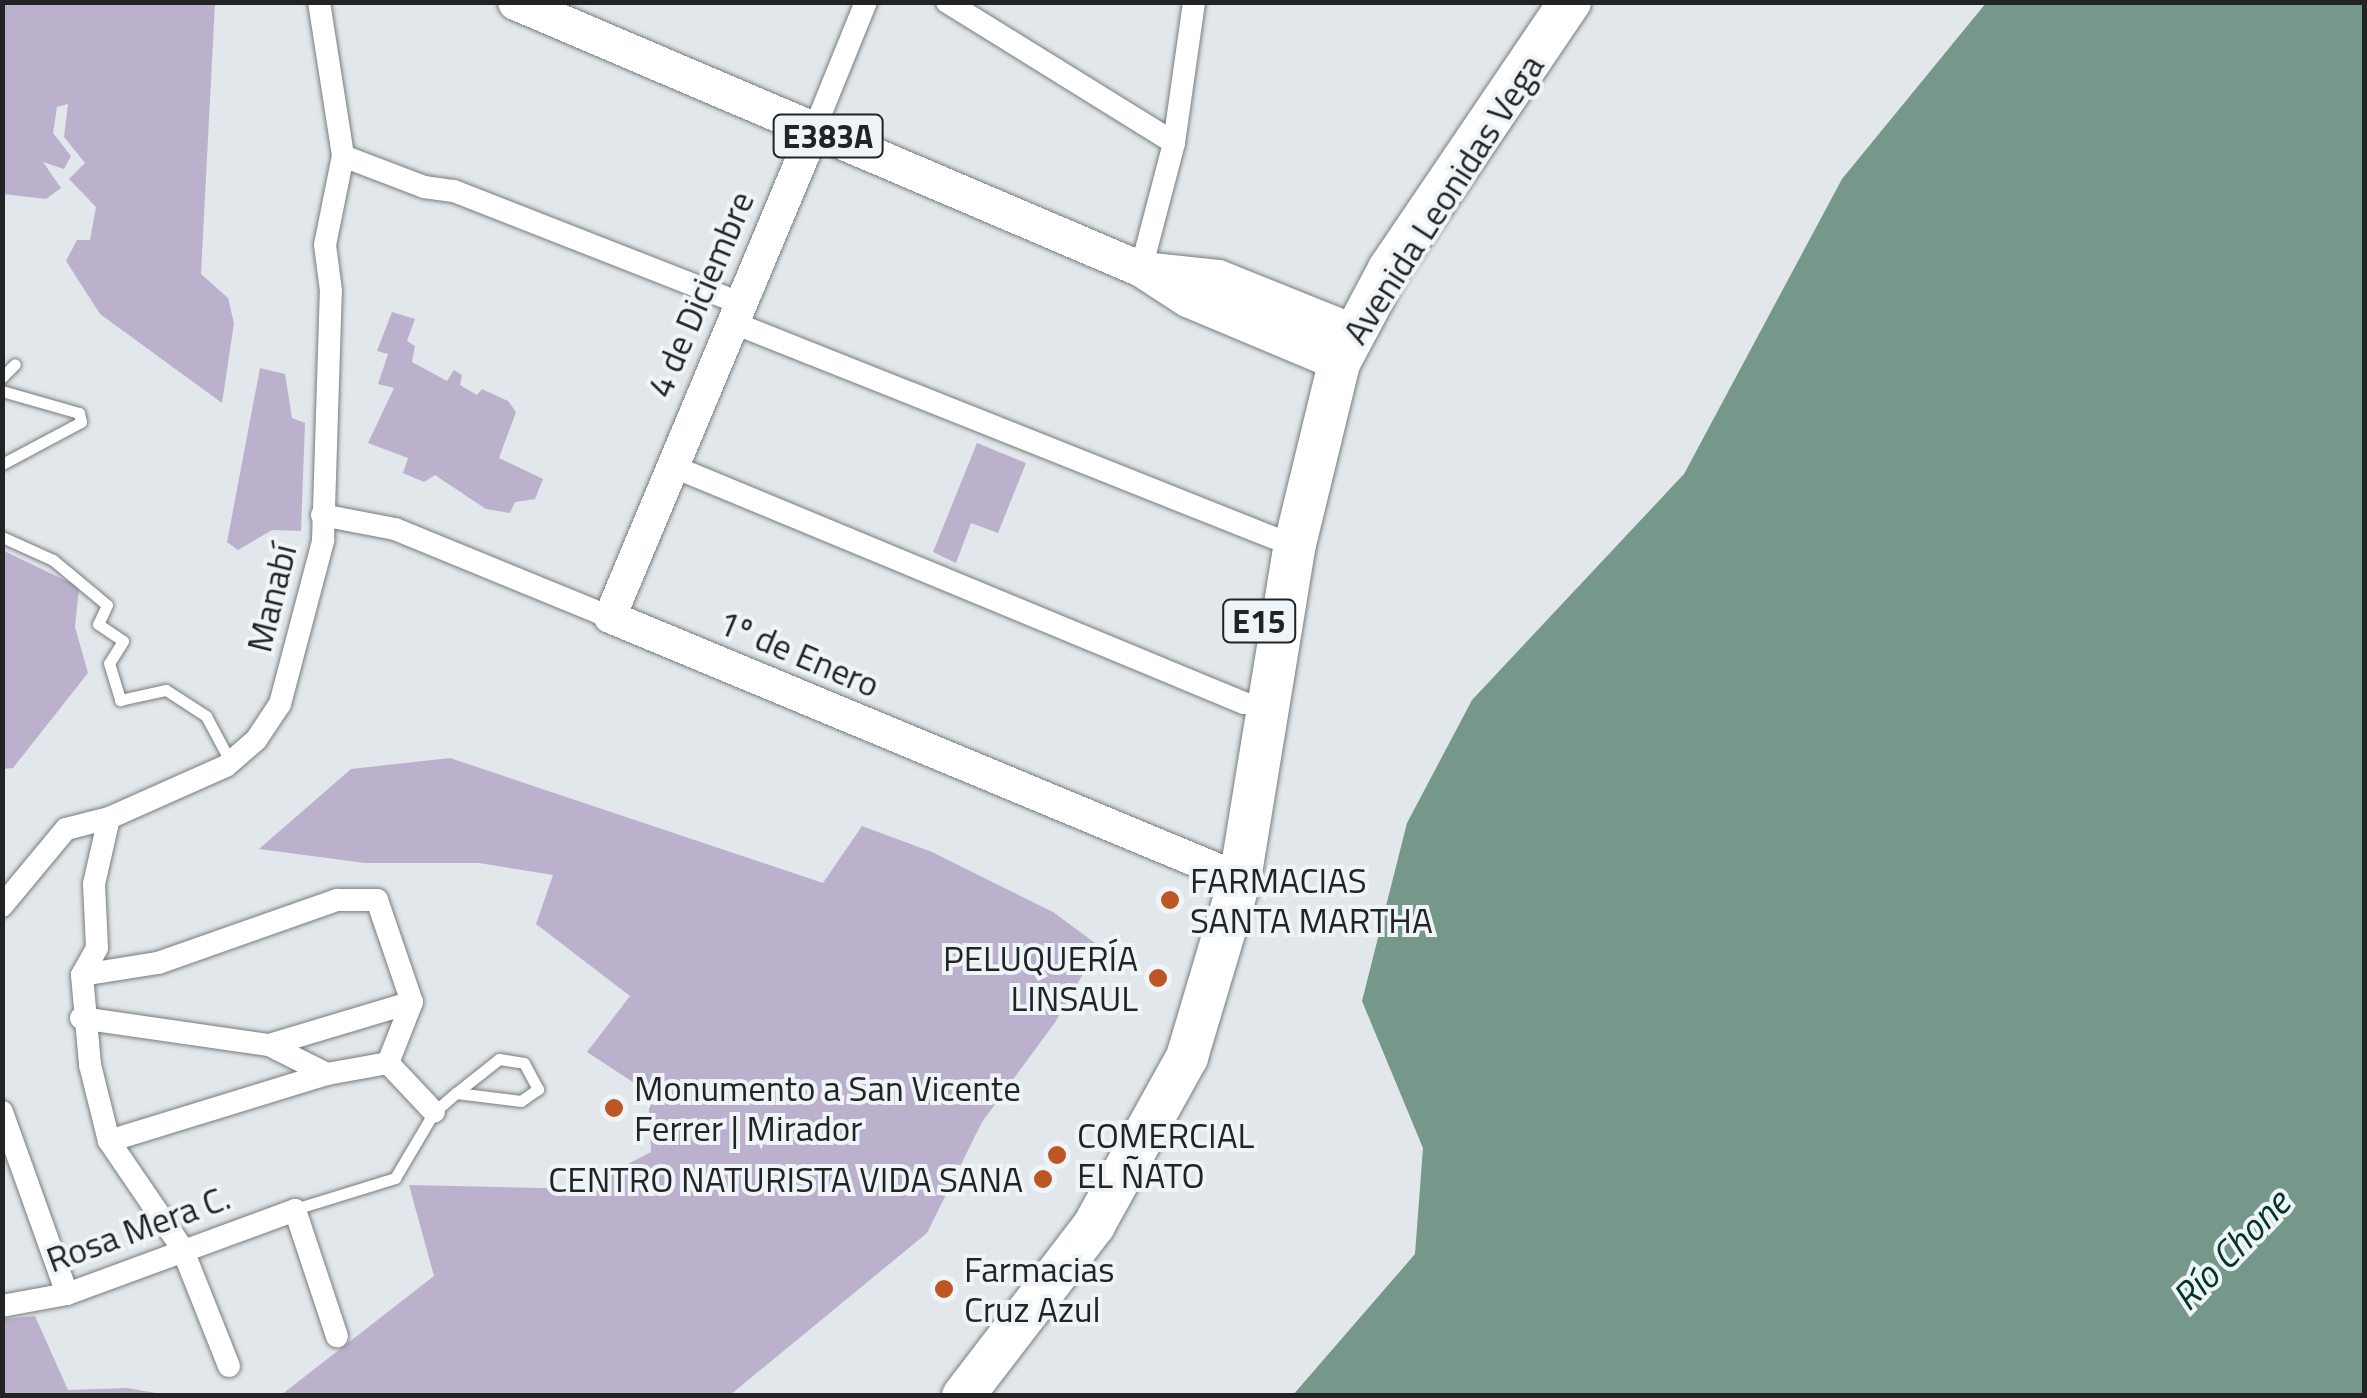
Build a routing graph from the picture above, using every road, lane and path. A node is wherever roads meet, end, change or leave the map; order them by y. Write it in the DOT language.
graph roads {
  1 [pos="319,2"];
  2 [pos="514,2"];
  3 [pos="866,2"];
  4 [pos="947,2"];
  5 [pos="1194,2"];
  6 [pos="1535,2"];
  7 [pos="1570,2"];
  8 [pos="814,130"];
  9 [pos="1174,143"];
  10 [pos="343,156"];
  11 [pos="1141,269"];
  12 [pos="733,312"];
  13 [pos="1334,342"];
  14 [pos="15,364"];
  15 [pos="2,377"];
  16 [pos="2,391"];
  17 [pos="2,464"];
  18 [pos="672,466"];
  19 [pos="322,515"];
  20 [pos="2,538"];
  21 [pos="1274,538"];
  22 [pos="610,617"];
  23 [pos="1244,703"];
  24 [pos="230,762"];
  25 [pos="109,818"];
  26 [pos="1230,876"];
  27 [pos="2,906"];
  28 [pos="82,975"];
  29 [pos="412,1002"];
  30 [pos="81,1018"];
  31 [pos="319,1029"];
  32 [pos="269,1045"];
  33 [pos="388,1063"];
  34 [pos="328,1074"];
  35 [pos="456,1094"];
  36 [pos="2,1112"];
  37 [pos="434,1112"];
  38 [pos="109,1141"];
  39 [pos="295,1210"];
  40 [pos="182,1248"];
  41 [pos="67,1294"];
  42 [pos="2,1306"];
  43 [pos="336,1336"];
  44 [pos="229,1366"];
  45 [pos="934,1396"];
  46 [pos="962,1396"];
  1 -- 10 [label="street"];
  2 -- 8 [label="main road, E383A"];
  3 -- 8 [label="street, 4 de Diciembre"];
  4 -- 9 [label="street"];
  5 -- 9 [label="street"];
  6 -- 13 [label="highway, Avenida Leonidas Vega / E15"];
  7 -- 13 [label="highway, Avenida Leonidas Vega / E15"];
  8 -- 11 [label="main road, E383A"];
  8 -- 12 [label="street, 4 de Diciembre"];
  9 -- 11 [label="street"];
  10 -- 12 [label="street"];
  10 -- 19 [label="street, Manabí"];
  11 -- 13 [label="main road, E383A"];
  12 -- 18 [label="street, 4 de Diciembre"];
  12 -- 21 [label="street"];
  13 -- 21 [label="highway, Avenida Leonidas Vega / E15"];
  13 -- 26 [label="highway, Avenida Leonidas Vega / E15"];
  14 -- 15 [label="lane"];
  16 -- 17 [label="lane"];
  18 -- 22 [label="street, 4 de Diciembre"];
  18 -- 23 [label="street"];
  19 -- 22 [label="street, 1º de Enero"];
  19 -- 24 [label="street, Manabí"];
  20 -- 24 [label="lane"];
  21 -- 23 [label="highway, Avenida Leonidas Vega / E15"];
  22 -- 26 [label="street, 1º de Enero"];
  23 -- 26 [label="highway, Avenida Leonidas Vega / E15"];
  24 -- 25 [label="street, Manabí"];
  25 -- 27 [label="street, Manabí"];
  25 -- 28 [label="street"];
  26 -- 45 [label="highway, Avenida Leonidas Vega / E15"];
  26 -- 46 [label="highway, Avenida Leonidas Vega / E15"];
  28 -- 29 [label="street"];
  28 -- 30 [label="street"];
  29 -- 31 [label="street"];
  29 -- 33 [label="street"];
  30 -- 32 [label="street"];
  30 -- 38 [label="street"];
  31 -- 32 [label="street"];
  31 -- 34 [label="street"];
  32 -- 34 [label="street"];
  33 -- 34 [label="street"];
  33 -- 37 [label="street"];
  34 -- 38 [label="street"];
  35 -- 35 [label="lane"];
  35 -- 37 [label="lane"];
  36 -- 41 [label="street"];
  37 -- 39 [label="lane"];
  38 -- 40 [label="street"];
  39 -- 40 [label="street, Rosa Mera C."];
  39 -- 43 [label="street"];
  40 -- 41 [label="street, Rosa Mera C."];
  40 -- 44 [label="street"];
  41 -- 42 [label="street, Rosa Mera C."];
}
